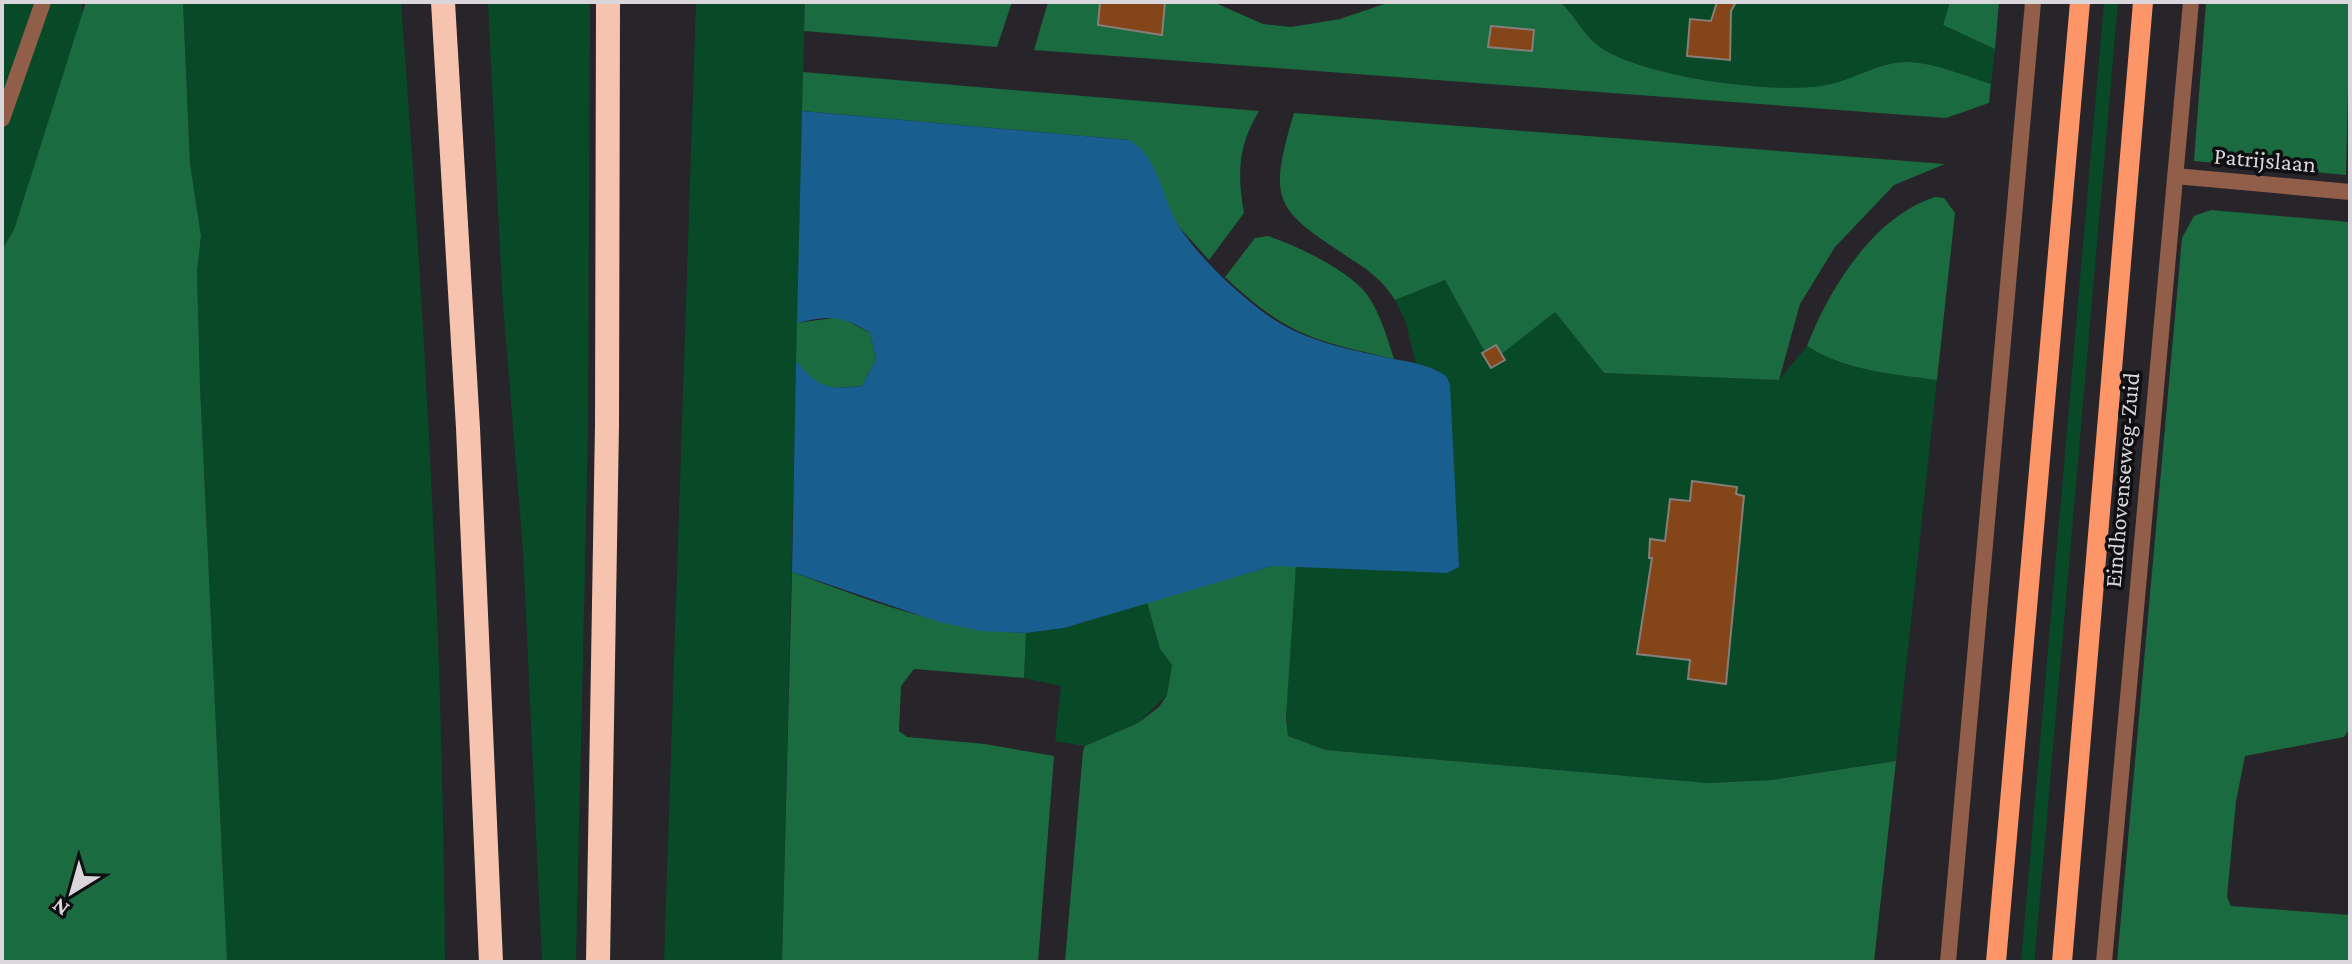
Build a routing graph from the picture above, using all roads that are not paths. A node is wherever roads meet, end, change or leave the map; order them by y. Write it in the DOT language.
graph roads {
  1 [pos="43,2"];
  2 [pos="443,2"];
  3 [pos="608,2"];
  4 [pos="2033,2"];
  5 [pos="2080,2"];
  6 [pos="2143,2"];
  7 [pos="2191,2"];
  8 [pos="2,119"];
  9 [pos="2175,176"];
  10 [pos="2350,192"];
  11 [pos="491,962"];
  12 [pos="598,962"];
  13 [pos="1948,962"];
  14 [pos="1996,962"];
  15 [pos="2062,962"];
  16 [pos="2104,962"];
  1 -- 8 [label="street"];
  2 -- 11 [label="highway"];
  3 -- 12 [label="highway"];
  4 -- 13 [label="street"];
  5 -- 14 [label="main road"];
  6 -- 15 [label="main road, Eindhovenseweg-Zuid"];
  7 -- 9 [label="street, Eindhovenseweg-Zuid"];
  9 -- 10 [label="street, Patrijslaan"];
  9 -- 16 [label="street, Eindhovenseweg-Zuid"];
}
